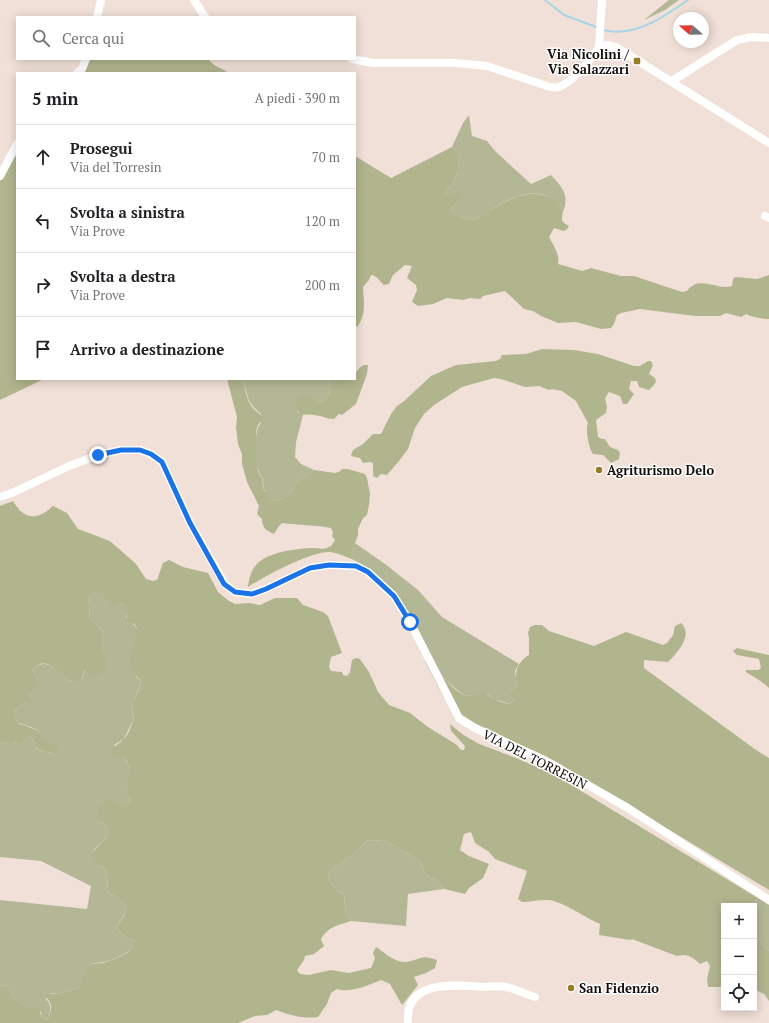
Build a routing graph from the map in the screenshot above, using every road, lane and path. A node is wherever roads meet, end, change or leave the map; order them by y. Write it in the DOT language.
graph roads {
  1 [pos="101,0"];
  2 [pos="194,0"];
  3 [pos="602,0"];
  4 [pos="97,16"];
  5 [pos="204,16"];
  6 [pos="769,38"];
  7 [pos="598,45"];
  8 [pos="86,60"];
  9 [pos="356,60"];
  10 [pos="78,72"];
  11 [pos="672,81"];
  12 [pos="769,143"];
  13 [pos="16,146"];
  14 [pos="0,176"];
  15 [pos="0,498"];
  16 [pos="769,900"];
  17 [pos="535,997"];
  18 [pos="408,1023"];
  1 -- 4 [label="street"];
  2 -- 5 [label="street"];
  3 -- 7 [label="street"];
  6 -- 11 [label="street"];
  7 -- 9 [label="street"];
  7 -- 11 [label="street"];
  8 -- 10 [label="street"];
  11 -- 12 [label="street"];
  13 -- 14 [label="street"];
  15 -- 16 [label="street, VIA DEL TORRESIN"];
  17 -- 18 [label="street"];
}
